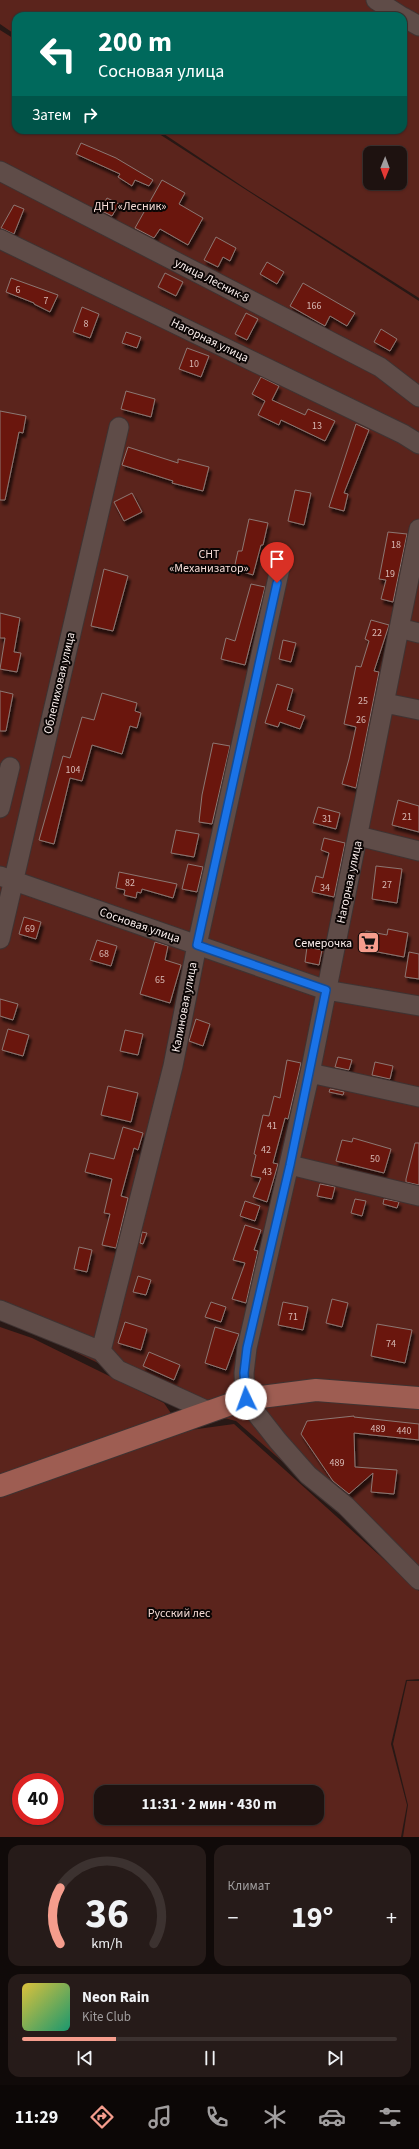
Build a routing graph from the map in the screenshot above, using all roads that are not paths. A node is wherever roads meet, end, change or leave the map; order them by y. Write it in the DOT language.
graph roads {
  1 [pos="376,0"];
  2 [pos="396,12"];
  3 [pos="407,19"];
  4 [pos="419,26"];
  5 [pos="0,171"];
  6 [pos="0,238"];
  7 [pos="419,397"];
  8 [pos="119,427"];
  9 [pos="419,444"];
  10 [pos="419,529"];
  11 [pos="280,568"];
  12 [pos="399,628"];
  13 [pos="419,633"];
  14 [pos="385,703"];
  15 [pos="419,710"];
  16 [pos="10,766"];
  17 [pos="0,808"];
  18 [pos="358,836"];
  19 [pos="419,851"];
  20 [pos="7,879"];
  21 [pos="0,939"];
  22 [pos="197,945"];
  23 [pos="326,990"];
  24 [pos="419,1006"];
  25 [pos="310,1072"];
  26 [pos="419,1097"];
  27 [pos="290,1165"];
  28 [pos="419,1196"];
  29 [pos="0,1310"];
  30 [pos="101,1351"];
  31 [pos="419,1398"];
  32 [pos="246,1399"];
  33 [pos="210,1412"];
  34 [pos="0,1486"];
  35 [pos="419,1580"];
  1 -- 2 [label="street"];
  3 -- 4 [label="street"];
  5 -- 7 [label="street, улица Лесник-8"];
  6 -- 9 [label="street, Нагорная улица"];
  8 -- 20 [label="street, Облепиховая улица"];
  10 -- 12 [label="street, Нагорная улица"];
  11 -- 22 [label="street, Калиновая улица"];
  12 -- 13 [label="street"];
  12 -- 14 [label="street, Нагорная улица"];
  14 -- 15 [label="street"];
  14 -- 18 [label="street, Нагорная улица"];
  16 -- 17 [label="street"];
  18 -- 19 [label="street"];
  18 -- 23 [label="street, Нагорная улица"];
  20 -- 21 [label="street, Облепиховая улица"];
  20 -- 22 [label="street, Сосновая улица"];
  22 -- 23 [label="street, Сосновая улица"];
  22 -- 30 [label="street, Калиновая улица"];
  23 -- 24 [label="street, Сосновая улица"];
  23 -- 25 [label="street, Нагорная улица"];
  25 -- 26 [label="street"];
  25 -- 27 [label="street, Нагорная улица"];
  27 -- 28 [label="street"];
  27 -- 32 [label="street, Нагорная улица"];
  29 -- 30 [label="street"];
  30 -- 33 [label="street"];
  31 -- 32 [label="main road"];
  32 -- 33 [label="main road"];
  32 -- 35 [label="street"];
  33 -- 34 [label="main road"];
}
